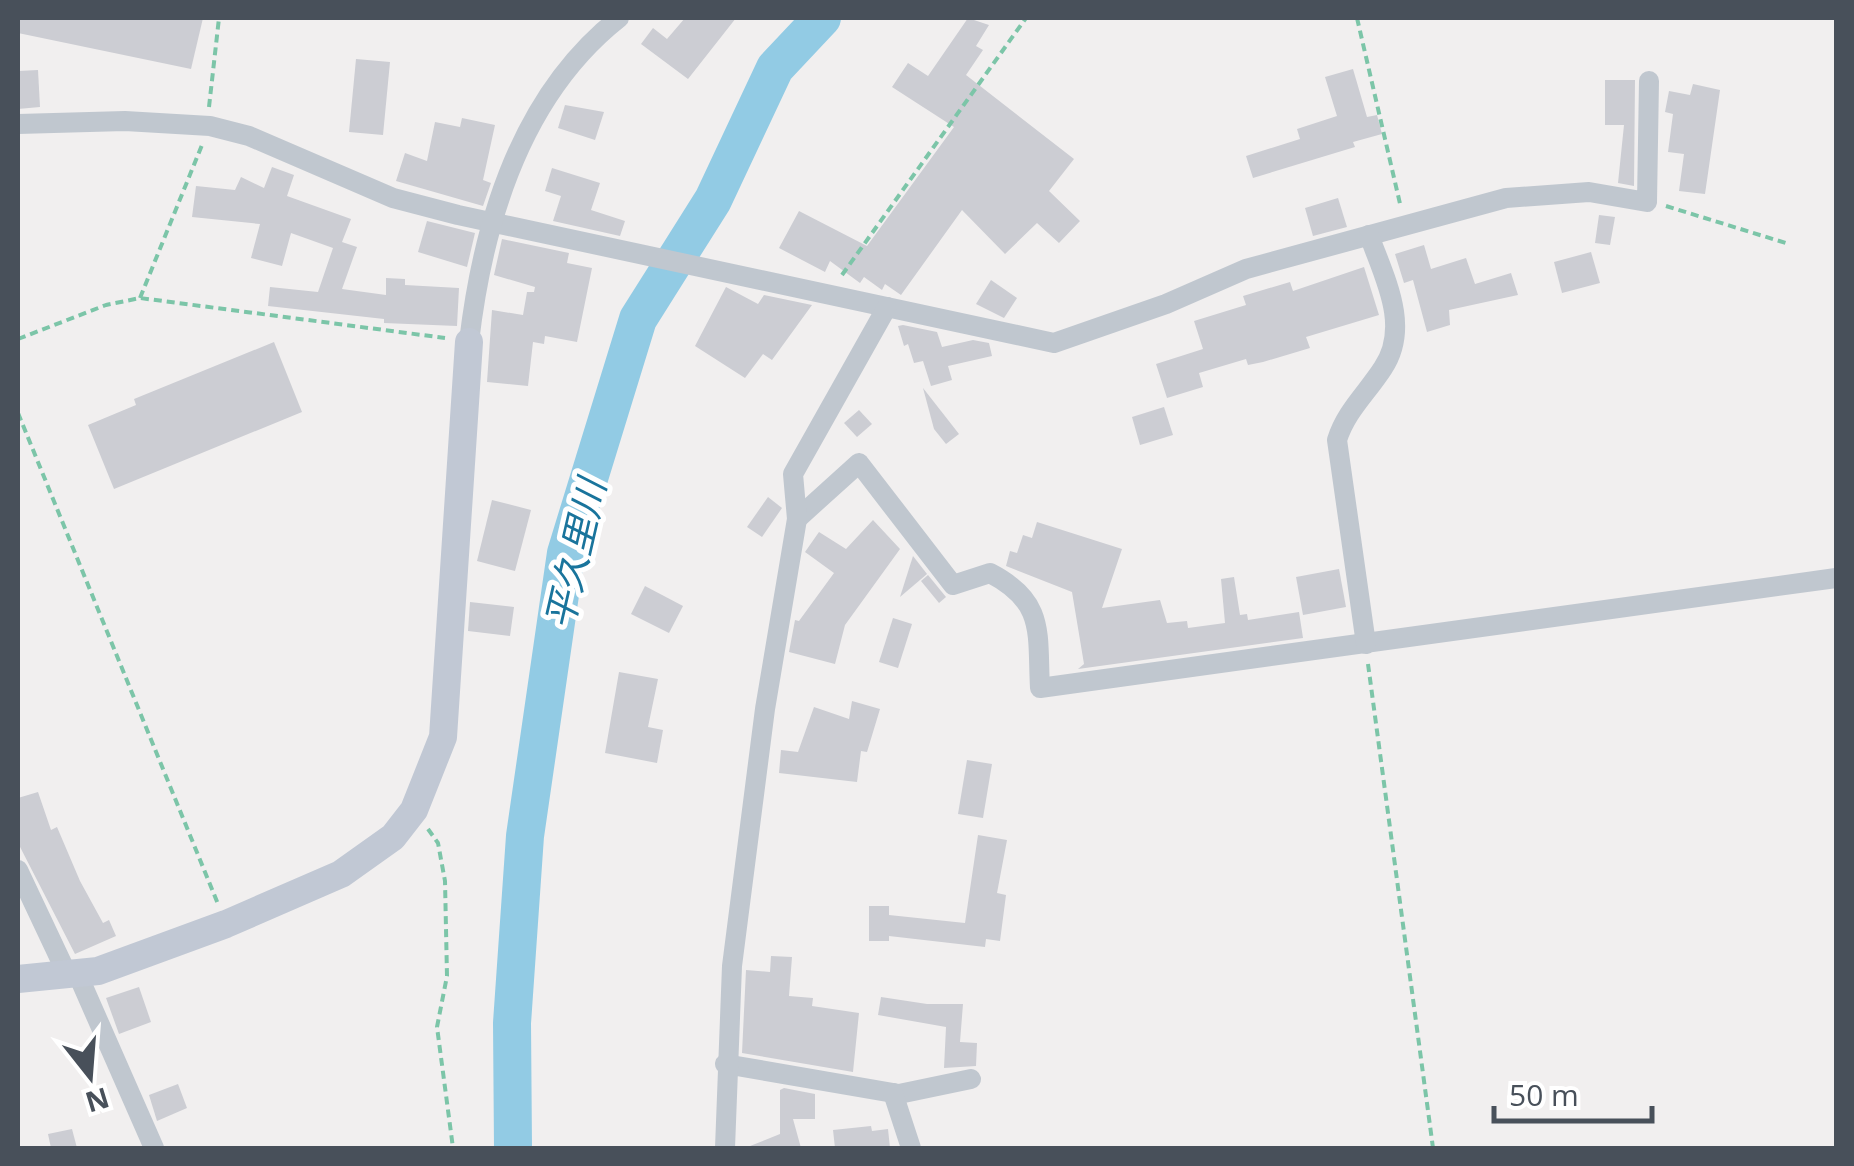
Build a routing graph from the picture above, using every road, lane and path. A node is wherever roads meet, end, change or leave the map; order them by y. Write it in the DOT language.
graph roads {
  1 [pos="218,18"];
  2 [pos="619,18"];
  3 [pos="1026,18"];
  4 [pos="1356,18"];
  5 [pos="1649,81"];
  6 [pos="18,124"];
  7 [pos="210,126"];
  8 [pos="1647,202"];
  9 [pos="490,223"];
  10 [pos="1405,223"];
  11 [pos="1369,234"];
  12 [pos="1788,244"];
  13 [pos="828,296"];
  14 [pos="140,298"];
  15 [pos="888,307"];
  16 [pos="18,338"];
  17 [pos="469,342"];
  18 [pos="18,413"];
  19 [pos="797,519"];
  20 [pos="1836,578"];
  21 [pos="1366,644"];
  22 [pos="414,810"];
  23 [pos="18,870"];
  24 [pos="226,924"];
  25 [pos="73,976"];
  26 [pos="18,979"];
  27 [pos="725,1064"];
  28 [pos="971,1078"];
  29 [pos="893,1092"];
  30 [pos="154,1148"];
  31 [pos="454,1148"];
  32 [pos="725,1148"];
  33 [pos="912,1148"];
  34 [pos="1434,1148"];
  1 -- 7 [label="path"];
  2 -- 9 [label="street"];
  3 -- 13 [label="path"];
  4 -- 10 [label="path"];
  5 -- 8 [label="street"];
  6 -- 7 [label="street"];
  7 -- 9 [label="street"];
  7 -- 14 [label="path"];
  8 -- 10 [label="street"];
  8 -- 12 [label="path"];
  9 -- 13 [label="street"];
  9 -- 17 [label="street"];
  10 -- 11 [label="street"];
  11 -- 15 [label="street"];
  11 -- 21 [label="street"];
  13 -- 15 [label="street"];
  14 -- 16 [label="path"];
  14 -- 17 [label="path"];
  15 -- 19 [label="street"];
  17 -- 22 [label="street"];
  18 -- 24 [label="path"];
  19 -- 21 [label="street"];
  19 -- 27 [label="street"];
  20 -- 21 [label="street"];
  21 -- 34 [label="path"];
  22 -- 24 [label="street"];
  22 -- 31 [label="path"];
  23 -- 25 [label="street"];
  24 -- 25 [label="street"];
  25 -- 26 [label="street"];
  25 -- 30 [label="street"];
  27 -- 29 [label="street"];
  27 -- 32 [label="street"];
  28 -- 29 [label="street"];
  29 -- 33 [label="street"];
}
